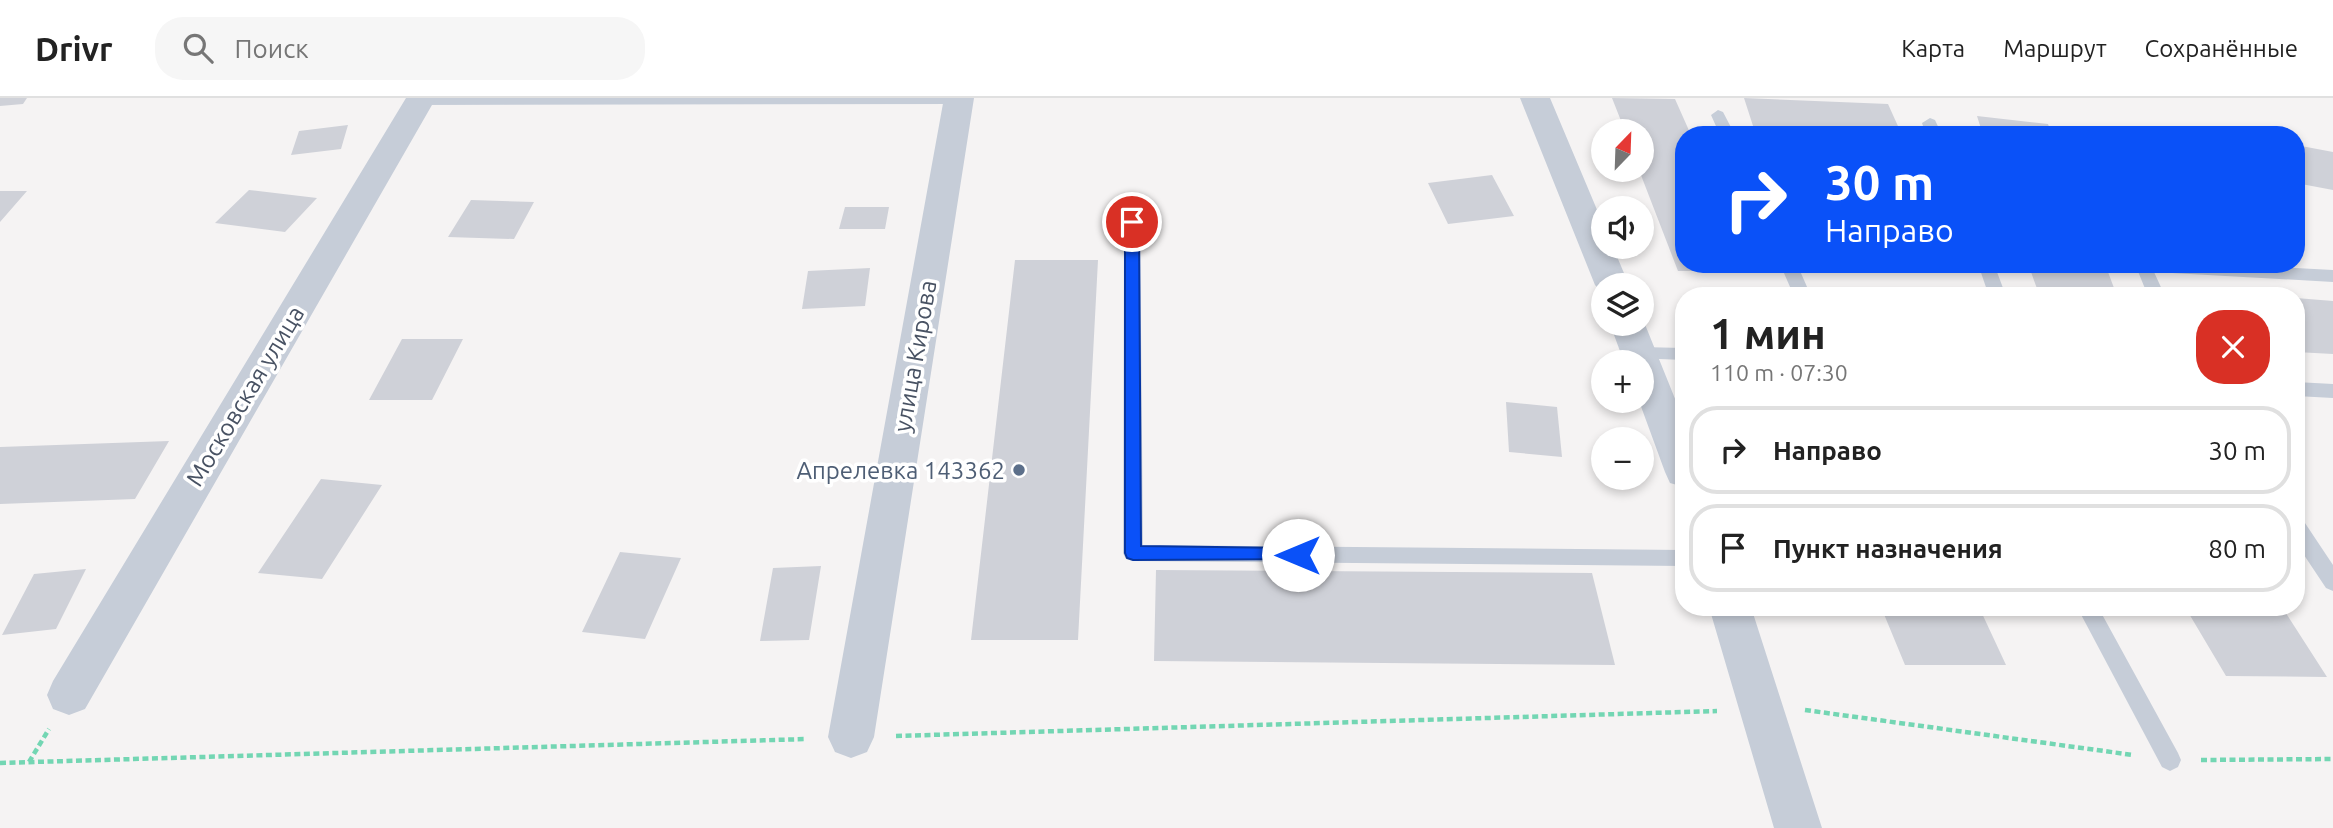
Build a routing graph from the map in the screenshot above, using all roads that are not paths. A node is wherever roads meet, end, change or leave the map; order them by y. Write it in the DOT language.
graph roads {
  1 [pos="1535,98"];
  2 [pos="420,99"];
  3 [pos="959,99"];
  4 [pos="1718,115"];
  5 [pos="1724,126"];
  6 [pos="1132,222"];
  7 [pos="1607,273"];
  8 [pos="2276,273"];
  9 [pos="2333,276"];
  10 [pos="1634,338"];
  11 [pos="1675,351"];
  12 [pos="2305,389"];
  13 [pos="2333,391"];
  14 [pos="1675,448"];
  15 [pos="2305,540"];
  16 [pos="1675,558"];
  17 [pos="2333,582"];
  18 [pos="1733,616"];
  19 [pos="2092,616"];
  20 [pos="69,695"];
  21 [pos="851,737"];
  22 [pos="2170,760"];
  23 [pos="1798,828"];
  1 -- 7 [label="street"];
  2 -- 3 [label="lane"];
  2 -- 20 [label="street, Московская улица"];
  3 -- 21 [label="street, улица Кирова"];
  4 -- 5 [label="lane"];
  6 -- 16 [label="lane"];
  8 -- 9 [label="lane"];
  10 -- 11 [label="lane"];
  10 -- 14 [label="street"];
  12 -- 13 [label="lane"];
  15 -- 17 [label="lane"];
  18 -- 23 [label="street"];
  19 -- 22 [label="lane"];
}
